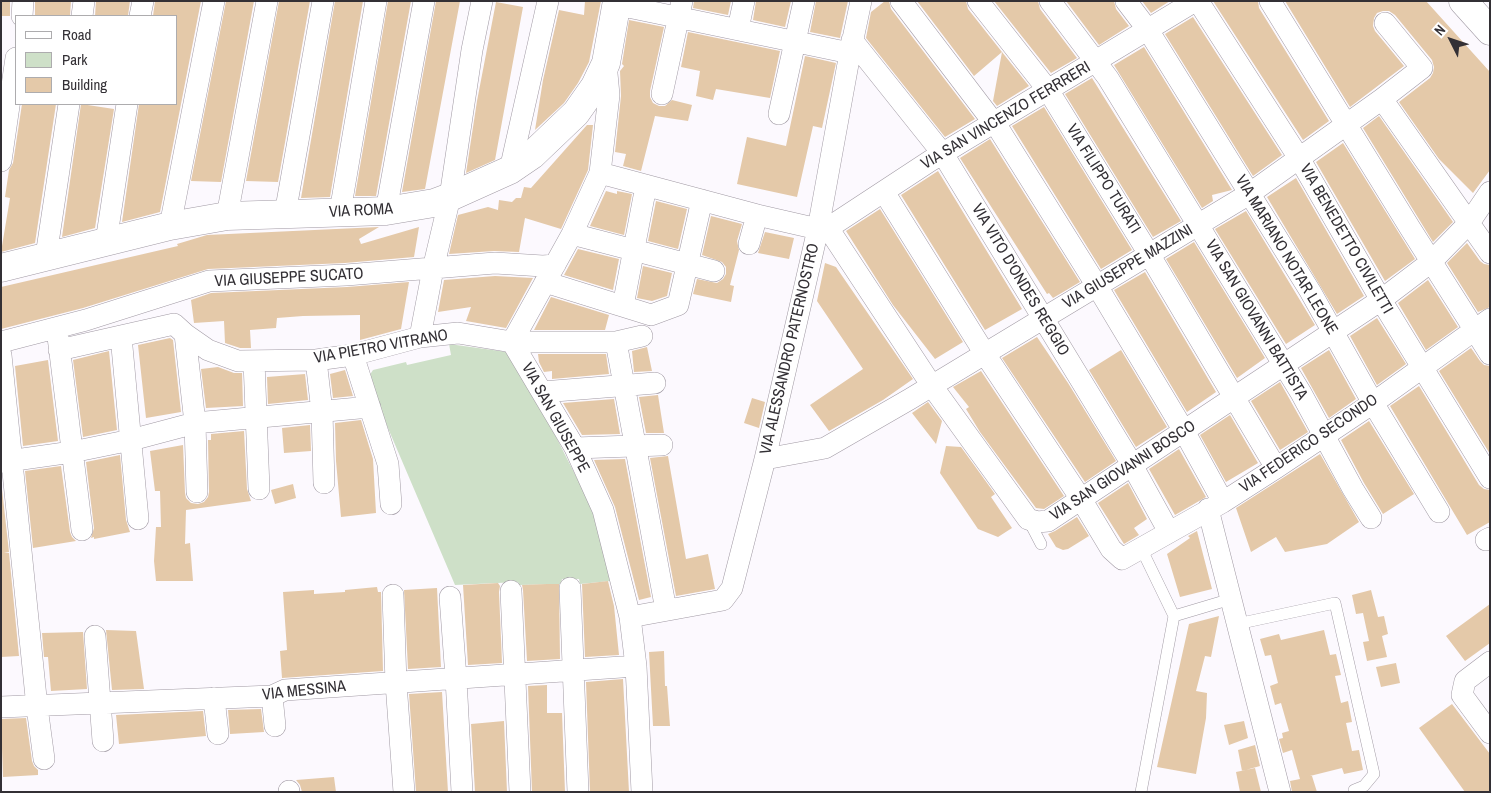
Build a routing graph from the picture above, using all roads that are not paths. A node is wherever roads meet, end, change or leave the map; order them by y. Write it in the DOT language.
graph roads {
  1 [pos="24,1"];
  2 [pos="84,1"];
  3 [pos="143,1"];
  4 [pos="214,1"];
  5 [pos="267,1"];
  6 [pos="323,1"];
  7 [pos="376,1"];
  8 [pos="424,1"];
  9 [pos="482,1"];
  10 [pos="548,1"];
  11 [pos="744,1"];
  12 [pos="804,1"];
  13 [pos="861,1"];
  14 [pos="901,1"];
  15 [pos="978,1"];
  16 [pos="1050,1"];
  17 [pos="1126,1"];
  18 [pos="1197,1"];
  19 [pos="1270,1"];
  20 [pos="1463,1"];
  21 [pos="617,5"];
  22 [pos="680,9"];
  23 [pos="22,15"];
  24 [pos="82,15"];
  25 [pos="140,15"];
  26 [pos="1385,23"];
  27 [pos="738,29"];
  28 [pos="1148,30"];
  29 [pos="1490,31"];
  30 [pos="795,42"];
  31 [pos="851,47"];
  32 [pos="1096,61"];
  33 [pos="15,62"];
  34 [pos="606,63"];
  35 [pos="10,83"];
  36 [pos="1048,90"];
  37 [pos="662,94"];
  38 [pos="1382,99"];
  39 [pos="68,105"];
  40 [pos="127,105"];
  41 [pos="779,114"];
  42 [pos="994,123"];
  43 [pos="1347,124"];
  44 [pos="943,154"];
  45 [pos="1299,158"];
  46 [pos="1,161"];
  47 [pos="510,170"];
  48 [pos="600,173"];
  49 [pos="646,186"];
  50 [pos="884,192"];
  51 [pos="1490,192"];
  52 [pos="1249,194"];
  53 [pos="450,197"];
  54 [pos="702,200"];
  55 [pos="386,211"];
  56 [pos="340,212"];
  57 [pos="285,214"];
  58 [pos="758,215"];
  59 [pos="227,216"];
  60 [pos="1469,223"];
  61 [pos="1198,225"];
  62 [pos="170,226"];
  63 [pos="823,229"];
  64 [pos="572,234"];
  65 [pos="106,242"];
  66 [pos="749,244"];
  67 [pos="634,250"];
  68 [pos="1490,253"];
  69 [pos="1149,254"];
  70 [pos="46,256"];
  71 [pos="1431,262"];
  72 [pos="688,264"];
  73 [pos="1,268"];
  74 [pos="433,268"];
  75 [pos="714,271"];
  76 [pos="550,274"];
  77 [pos="1097,286"];
  78 [pos="1381,300"];
  79 [pos="623,306"];
  80 [pos="1044,318"];
  81 [pos="1482,325"];
  82 [pos="57,327"];
  83 [pos="180,330"];
  84 [pos="1332,331"];
  85 [pos="121,336"];
  86 [pos="642,336"];
  87 [pos="420,337"];
  88 [pos="1,342"];
  89 [pos="512,342"];
  90 [pos="616,342"];
  91 [pos="59,350"];
  92 [pos="985,354"];
  93 [pos="1490,354"];
  94 [pos="1,355"];
  95 [pos="353,355"];
  96 [pos="316,360"];
  97 [pos="254,361"];
  98 [pos="1284,365"];
  99 [pos="1422,367"];
  100 [pos="655,383"];
  101 [pos="625,386"];
  102 [pos="932,386"];
  103 [pos="542,392"];
  104 [pos="1234,398"];
  105 [pos="1373,403"];
  106 [pos="370,407"];
  107 [pos="322,412"];
  108 [pos="256,418"];
  109 [pos="195,423"];
  110 [pos="1184,432"];
  111 [pos="1324,435"];
  112 [pos="131,440"];
  113 [pos="635,444"];
  114 [pos="662,444"];
  115 [pos="575,448"];
  116 [pos="72,452"];
  117 [pos="765,459"];
  118 [pos="7,461"];
  119 [pos="1132,465"];
  120 [pos="1276,468"];
  121 [pos="1490,478"];
  122 [pos="324,483"];
  123 [pos="258,490"];
  124 [pos="197,492"];
  125 [pos="1081,499"];
  126 [pos="391,504"];
  127 [pos="1216,505"];
  128 [pos="1439,512"];
  129 [pos="1371,518"];
  130 [pos="138,519"];
  131 [pos="1028,519"];
  132 [pos="82,530"];
  133 [pos="1170,532"];
  134 [pos="1041,544"];
  135 [pos="1141,548"];
  136 [pos="570,588"];
  137 [pos="511,591"];
  138 [pos="393,595"];
  139 [pos="450,598"];
  140 [pos="1231,599"];
  141 [pos="666,610"];
  142 [pos="630,616"];
  143 [pos="1174,616"];
  144 [pos="1237,624"];
  145 [pos="96,636"];
  146 [pos="1490,662"];
  147 [pos="636,666"];
  148 [pos="572,671"];
  149 [pos="515,674"];
  150 [pos="456,678"];
  151 [pos="396,682"];
  152 [pos="272,696"];
  153 [pos="214,698"];
  154 [pos="100,704"];
  155 [pos="1,707"];
  156 [pos="38,707"];
  157 [pos="275,726"];
  158 [pos="1490,733"];
  159 [pos="218,734"];
  160 [pos="103,740"];
  161 [pos="44,759"];
  162 [pos="1354,790"];
  163 [pos="404,792"];
  164 [pos="462,792"];
  165 [pos="520,792"];
  166 [pos="578,792"];
  167 [pos="642,792"];
  168 [pos="1141,792"];
  169 [pos="1280,792"];
  1 -- 23 [label="street"];
  2 -- 24 [label="street"];
  3 -- 25 [label="street"];
  4 -- 62 [label="street"];
  5 -- 59 [label="street"];
  6 -- 57 [label="street"];
  7 -- 56 [label="street"];
  8 -- 55 [label="street"];
  9 -- 53 [label="street"];
  10 -- 47 [label="street"];
  11 -- 27 [label="street"];
  12 -- 30 [label="street"];
  13 -- 31 [label="street, VIA ALESSANDRO PATERNOSTRO"];
  14 -- 42 [label="street"];
  15 -- 36 [label="street, VIA FILIPPO TURATI"];
  16 -- 32 [label="street, VIA SAN GIOVANNI BATTISTA"];
  17 -- 28 [label="street, VIA MARIANO NOTAR LEONE"];
  18 -- 28 [label="street, VIA SAN VINCENZO FERRRERI"];
  18 -- 45 [label="street, VIA BENEDETTO CIVILETTI"];
  19 -- 43 [label="street"];
  20 -- 29 [label="street"];
  21 -- 22 [label="street"];
  21 -- 34 [label="street, VIA ROMA"];
  22 -- 27 [label="street"];
  22 -- 37 [label="street"];
  26 -- 38 [label="street, VIA GIUSEPPE MAZZINI"];
  27 -- 30 [label="street"];
  28 -- 32 [label="street, VIA SAN VINCENZO FERRRERI"];
  28 -- 52 [label="street, VIA MARIANO NOTAR LEONE"];
  30 -- 31 [label="street"];
  30 -- 41 [label="street"];
  31 -- 44 [label="street, VIA VITO D'ONDES REGGIO"];
  31 -- 63 [label="street, VIA ALESSANDRO PATERNOSTRO"];
  32 -- 36 [label="street, VIA SAN VINCENZO FERRRERI"];
  32 -- 61 [label="street, VIA SAN GIOVANNI BATTISTA"];
  33 -- 35 [label="street"];
  34 -- 47 [label="street, VIA ROMA"];
  34 -- 48 [label="street"];
  35 -- 46 [label="street"];
  36 -- 42 [label="street, VIA SAN VINCENZO FERRRERI"];
  36 -- 69 [label="street, VIA FILIPPO TURATI"];
  38 -- 43 [label="street, VIA GIUSEPPE MAZZINI"];
  38 -- 60 [label="street"];
  39 -- 70 [label="street"];
  40 -- 65 [label="street"];
  42 -- 44 [label="street, VIA SAN VINCENZO FERRRERI"];
  42 -- 77 [label="street"];
  43 -- 45 [label="street, VIA GIUSEPPE MAZZINI"];
  43 -- 71 [label="street"];
  44 -- 50 [label="street, VIA SAN VINCENZO FERRRERI"];
  44 -- 80 [label="street, VIA VITO D'ONDES REGGIO"];
  45 -- 52 [label="street, VIA GIUSEPPE MAZZINI"];
  45 -- 78 [label="street, VIA BENEDETTO CIVILETTI"];
  47 -- 53 [label="street, VIA ROMA"];
  48 -- 49 [label="street"];
  48 -- 64 [label="street"];
  49 -- 54 [label="street"];
  49 -- 67 [label="street"];
  50 -- 63 [label="street, VIA SAN VINCENZO FERRRERI"];
  50 -- 92 [label="street"];
  51 -- 60 [label="street, VIA SAN GIOVANNI BOSCO"];
  52 -- 61 [label="street, VIA GIUSEPPE MAZZINI"];
  52 -- 84 [label="street, VIA MARIANO NOTAR LEONE"];
  53 -- 55 [label="street, VIA ROMA"];
  53 -- 74 [label="street"];
  54 -- 58 [label="street"];
  54 -- 72 [label="street"];
  55 -- 56 [label="street, VIA ROMA"];
  56 -- 57 [label="street, VIA ROMA"];
  57 -- 59 [label="street, VIA ROMA"];
  58 -- 63 [label="street"];
  58 -- 66 [label="street"];
  59 -- 62 [label="street, VIA ROMA"];
  60 -- 68 [label="street"];
  60 -- 71 [label="street, VIA SAN GIOVANNI BOSCO"];
  61 -- 69 [label="street, VIA GIUSEPPE MAZZINI"];
  61 -- 98 [label="street, VIA SAN GIOVANNI BATTISTA"];
  62 -- 65 [label="street, VIA ROMA"];
  63 -- 102 [label="street, VIA SAN GIOVANNI BOSCO"];
  63 -- 117 [label="street, VIA ALESSANDRO PATERNOSTRO"];
  64 -- 67 [label="street"];
  64 -- 76 [label="street"];
  65 -- 70 [label="street, VIA ROMA"];
  67 -- 72 [label="street"];
  67 -- 79 [label="street"];
  69 -- 77 [label="street, VIA GIUSEPPE MAZZINI"];
  69 -- 104 [label="street, VIA FILIPPO TURATI"];
  70 -- 73 [label="street, VIA ROMA"];
  71 -- 78 [label="street, VIA SAN GIOVANNI BOSCO"];
  71 -- 81 [label="street"];
  72 -- 75 [label="street"];
  72 -- 79 [label="street, VIA GIUSEPPE SUCATO"];
  74 -- 76 [label="street, VIA GIUSEPPE SUCATO"];
  74 -- 82 [label="street, VIA GIUSEPPE SUCATO"];
  74 -- 87 [label="street"];
  76 -- 79 [label="street, VIA GIUSEPPE SUCATO"];
  76 -- 89 [label="street"];
  77 -- 80 [label="street, VIA GIUSEPPE MAZZINI"];
  77 -- 110 [label="street"];
  78 -- 84 [label="street, VIA SAN GIOVANNI BOSCO"];
  78 -- 99 [label="street, VIA BENEDETTO CIVILETTI"];
  80 -- 92 [label="street, VIA GIUSEPPE MAZZINI"];
  80 -- 119 [label="street, VIA VITO D'ONDES REGGIO"];
  81 -- 93 [label="street"];
  81 -- 99 [label="street, VIA FEDERICO SECONDO"];
  82 -- 88 [label="street, VIA GIUSEPPE SUCATO"];
  82 -- 91 [label="street"];
  83 -- 85 [label="street"];
  83 -- 97 [label="street, VIA PIETRO VITRANO"];
  83 -- 109 [label="street"];
  84 -- 98 [label="street, VIA SAN GIOVANNI BOSCO"];
  84 -- 105 [label="street, VIA MARIANO NOTAR LEONE"];
  85 -- 91 [label="street"];
  85 -- 112 [label="street"];
  86 -- 90 [label="street, VIA PIETRO VITRANO"];
  87 -- 89 [label="street, VIA PIETRO VITRANO"];
  87 -- 95 [label="street, VIA PIETRO VITRANO"];
  89 -- 90 [label="street, VIA PIETRO VITRANO"];
  89 -- 103 [label="street, VIA SAN GIUSEPPE"];
  90 -- 101 [label="street"];
  91 -- 116 [label="street"];
  92 -- 102 [label="street, VIA GIUSEPPE MAZZINI"];
  92 -- 125 [label="street"];
  94 -- 118 [label="street"];
  95 -- 96 [label="street, VIA PIETRO VITRANO"];
  95 -- 106 [label="street"];
  96 -- 97 [label="street, VIA PIETRO VITRANO"];
  96 -- 107 [label="street"];
  97 -- 108 [label="street"];
  98 -- 104 [label="street, VIA SAN GIOVANNI BOSCO"];
  98 -- 111 [label="street, VIA SAN GIOVANNI BATTISTA"];
  99 -- 105 [label="street, VIA FEDERICO SECONDO"];
  99 -- 121 [label="street, VIA BENEDETTO CIVILETTI"];
  100 -- 101 [label="street"];
  101 -- 103 [label="street"];
  101 -- 113 [label="street"];
  102 -- 117 [label="street, VIA GIUSEPPE MAZZINI"];
  102 -- 131 [label="street, VIA SAN GIOVANNI BOSCO"];
  103 -- 115 [label="street, VIA SAN GIUSEPPE"];
  104 -- 110 [label="street, VIA SAN GIOVANNI BOSCO"];
  104 -- 120 [label="street, VIA FILIPPO TURATI"];
  105 -- 111 [label="street, VIA FEDERICO SECONDO"];
  105 -- 128 [label="street, VIA MARIANO NOTAR LEONE"];
  106 -- 107 [label="street"];
  106 -- 126 [label="street"];
  107 -- 108 [label="street"];
  107 -- 122 [label="street"];
  108 -- 109 [label="street"];
  108 -- 123 [label="street"];
  109 -- 112 [label="street"];
  109 -- 124 [label="street"];
  110 -- 119 [label="street, VIA SAN GIOVANNI BOSCO"];
  110 -- 127 [label="street"];
  111 -- 120 [label="street, VIA FEDERICO SECONDO"];
  111 -- 129 [label="street, VIA SAN GIOVANNI BATTISTA"];
  112 -- 116 [label="street"];
  112 -- 130 [label="street"];
  113 -- 114 [label="street"];
  113 -- 115 [label="street"];
  113 -- 141 [label="street"];
  115 -- 142 [label="street, VIA SAN GIUSEPPE"];
  116 -- 118 [label="street"];
  116 -- 132 [label="street"];
  117 -- 141 [label="street, VIA ALESSANDRO PATERNOSTRO"];
  118 -- 156 [label="street"];
  119 -- 125 [label="street, VIA SAN GIOVANNI BOSCO"];
  119 -- 133 [label="street, VIA VITO D'ONDES REGGIO"];
  120 -- 127 [label="street, VIA FEDERICO SECONDO"];
  125 -- 131 [label="street, VIA SAN GIOVANNI BOSCO"];
  125 -- 135 [label="street, VIA FEDERICO SECONDO"];
  127 -- 133 [label="street, VIA FEDERICO SECONDO"];
  127 -- 140 [label="street"];
  131 -- 134 [label="lane"];
  133 -- 135 [label="street, VIA FEDERICO SECONDO"];
  135 -- 143 [label="lane"];
  136 -- 148 [label="street"];
  137 -- 149 [label="street"];
  138 -- 151 [label="street"];
  139 -- 150 [label="street"];
  140 -- 143 [label="lane"];
  140 -- 144 [label="street"];
  141 -- 142 [label="street, VIA ALESSANDRO PATERNOSTRO"];
  142 -- 147 [label="street, VIA SAN GIUSEPPE"];
  143 -- 168 [label="lane"];
  144 -- 162 [label="lane"];
  144 -- 169 [label="street"];
  145 -- 154 [label="street"];
  146 -- 158 [label="street"];
  147 -- 148 [label="street, VIA MESSINA"];
  147 -- 167 [label="street, VIA SAN GIUSEPPE"];
  148 -- 149 [label="street, VIA MESSINA"];
  148 -- 166 [label="street"];
  149 -- 150 [label="street, VIA MESSINA"];
  149 -- 165 [label="street"];
  150 -- 151 [label="street, VIA MESSINA"];
  150 -- 164 [label="street"];
  151 -- 152 [label="street, VIA MESSINA"];
  151 -- 163 [label="street"];
  152 -- 153 [label="street, VIA MESSINA"];
  152 -- 157 [label="street"];
  153 -- 154 [label="street, VIA MESSINA"];
  153 -- 159 [label="street"];
  154 -- 156 [label="street, VIA MESSINA"];
  154 -- 160 [label="street"];
  155 -- 156 [label="street, VIA MESSINA"];
  156 -- 161 [label="street"];
}
